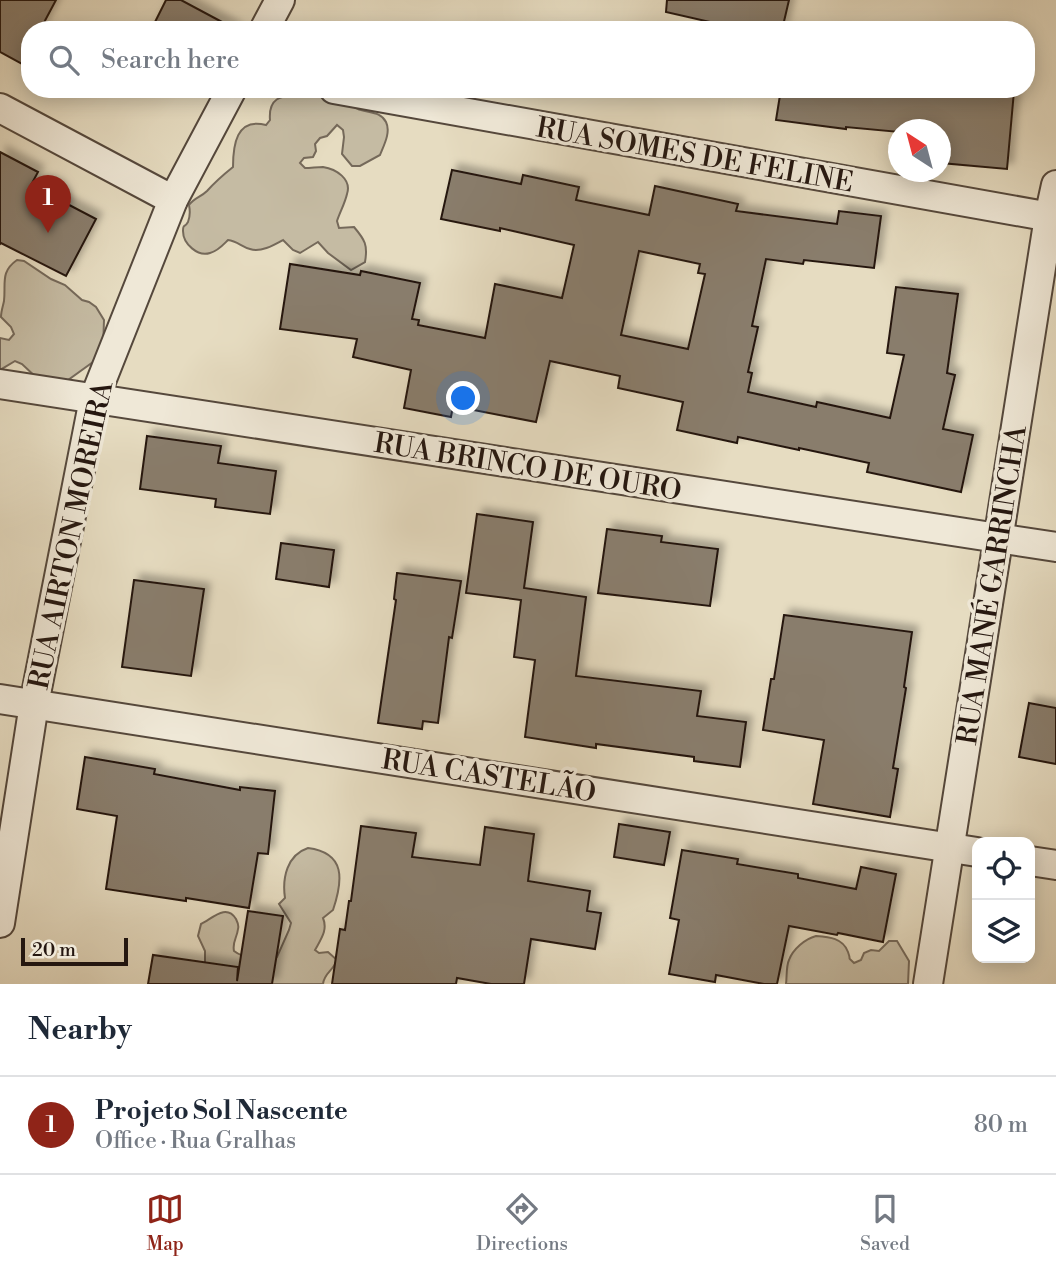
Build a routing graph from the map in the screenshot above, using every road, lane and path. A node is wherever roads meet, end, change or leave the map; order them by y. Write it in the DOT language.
graph roads {
  1 [pos="280,0"];
  2 [pos="269,21"];
  3 [pos="227,98"];
  4 [pos="384,98"];
  5 [pos="0,108"];
  6 [pos="1056,185"];
  7 [pos="173,200"];
  8 [pos="1053,218"];
  9 [pos="0,384"];
  10 [pos="94,399"];
  11 [pos="999,539"];
  12 [pos="1056,547"];
  13 [pos="0,699"];
  14 [pos="34,704"];
  15 [pos="949,848"];
  16 [pos="972,851"];
  17 [pos="1035,862"];
  18 [pos="1056,865"];
  19 [pos="0,923"];
  20 [pos="928,984"];
  1 -- 2 [label="street"];
  3 -- 7 [label="street, RUA AIRTON MOREIRA"];
  4 -- 8 [label="street, RUA SOMES DE FELINE"];
  5 -- 7 [label="street"];
  6 -- 8 [label="street, RUA MANÉ GARRINCHA"];
  7 -- 10 [label="street, RUA AIRTON MOREIRA"];
  8 -- 11 [label="street, RUA MANÉ GARRINCHA"];
  9 -- 10 [label="street, RUA BRINCO DE OURO"];
  10 -- 11 [label="street, RUA BRINCO DE OURO"];
  10 -- 14 [label="street, RUA AIRTON MOREIRA"];
  11 -- 12 [label="street, RUA BRINCO DE OURO"];
  11 -- 15 [label="street, RUA MANÉ GARRINCHA"];
  13 -- 14 [label="street, RUA CASTELÃO"];
  14 -- 15 [label="street, RUA CASTELÃO"];
  14 -- 19 [label="street, RUA AIRTON MOREIRA"];
  15 -- 16 [label="street, RUA CASTELÃO"];
  15 -- 20 [label="street, RUA MANÉ GARRINCHA"];
  17 -- 18 [label="street"];
}
